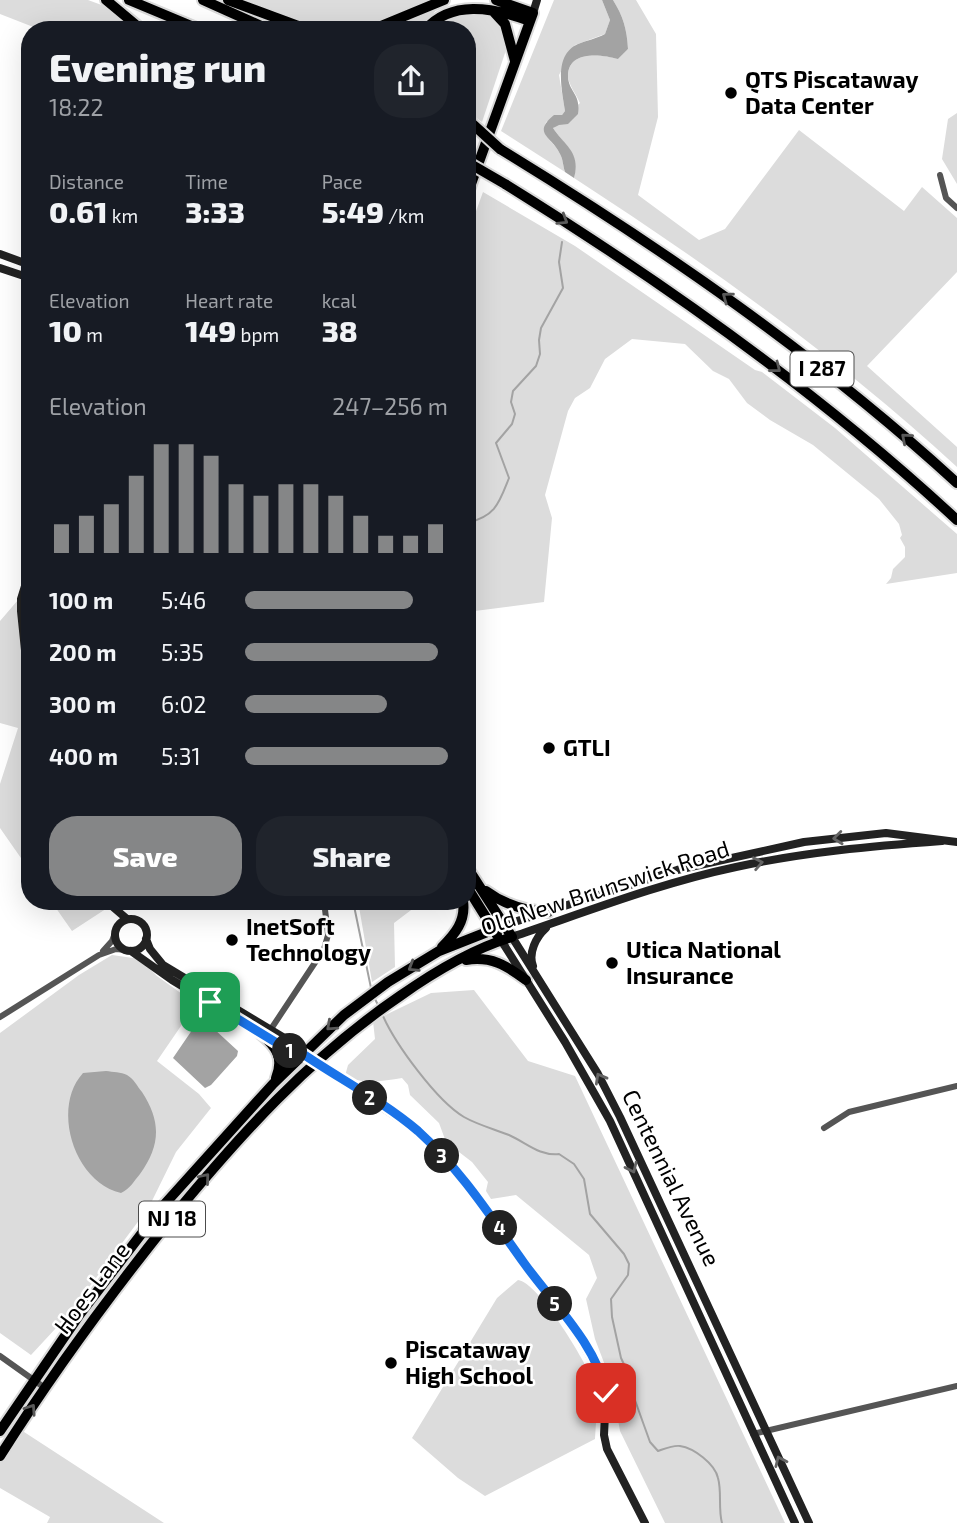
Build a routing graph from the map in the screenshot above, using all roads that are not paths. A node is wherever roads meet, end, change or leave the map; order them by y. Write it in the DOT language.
graph roads {
  1 [pos="106,0"];
  2 [pos="129,0"];
  3 [pos="203,0"];
  4 [pos="228,0"];
  5 [pos="444,0"];
  6 [pos="537,0"];
  7 [pos="492,3"];
  8 [pos="531,17"];
  9 [pos="131,21"];
  10 [pos="179,21"];
  11 [pos="250,21"];
  12 [pos="285,21"];
  13 [pos="393,21"];
  14 [pos="432,21"];
  15 [pos="514,61"];
  16 [pos="476,127"];
  17 [pos="476,135"];
  18 [pos="500,149"];
  19 [pos="476,168"];
  20 [pos="476,169"];
  21 [pos="940,175"];
  22 [pos="957,208"];
  23 [pos="0,254"];
  24 [pos="21,262"];
  25 [pos="0,268"];
  26 [pos="21,275"];
  27 [pos="957,483"];
  28 [pos="957,520"];
  29 [pos="942,841"];
  30 [pos="957,842"];
  31 [pos="476,888"];
  32 [pos="476,891"];
  33 [pos="109,910"];
  34 [pos="116,910"];
  35 [pos="325,910"];
  36 [pos="463,910"];
  37 [pos="548,912"];
  38 [pos="127,919"];
  39 [pos="548,925"];
  40 [pos="499,927"];
  41 [pos="116,931"];
  42 [pos="146,939"];
  43 [pos="507,939"];
  44 [pos="129,951"];
  45 [pos="439,951"];
  46 [pos="99,955"];
  47 [pos="456,961"];
  48 [pos="531,978"];
  49 [pos="0,1017"];
  50 [pos="266,1031"];
  51 [pos="303,1054"];
  52 [pos="314,1062"];
  53 [pos="273,1084"];
  54 [pos="957,1086"];
  55 [pos="824,1128"];
  56 [pos="0,1356"];
  57 [pos="34,1380"];
  58 [pos="957,1386"];
  59 [pos="44,1388"];
  60 [pos="766,1430"];
  61 [pos="0,1431"];
  62 [pos="753,1434"];
  63 [pos="0,1456"];
  64 [pos="645,1523"];
  65 [pos="795,1523"];
  66 [pos="809,1523"];
  1 -- 9 [label="highway"];
  2 -- 10 [label="highway"];
  3 -- 11 [label="highway"];
  4 -- 12 [label="highway"];
  5 -- 13 [label="highway"];
  6 -- 8 [label="main road"];
  7 -- 8 [label="highway"];
  7 -- 14 [label="highway"];
  7 -- 15 [label="highway"];
  8 -- 15 [label="highway"];
  15 -- 20 [label="highway"];
  16 -- 18 [label="highway, bridge"];
  17 -- 18 [label="highway, I 287, bridge"];
  27 -- 18 [label="highway, I 287, one-way"];
  19 -- 28 [label="highway, I 287, one-way, bridge"];
  21 -- 22 [label="street"];
  23 -- 24 [label="main road"];
  25 -- 26 [label="main road"];
  29 -- 30 [label="main road, Old New Brunswick Road"];
  29 -- 37 [label="main road, Old New Brunswick Road, one-way"];
  39 -- 29 [label="main road, Old New Brunswick Road, one-way"];
  31 -- 37 [label="highway"];
  32 -- 40 [label="highway, Centennial Avenue"];
  33 -- 41 [label="main road"];
  34 -- 38 [label="main road"];
  35 -- 50 [label="street"];
  36 -- 45 [label="highway, NJ 18"];
  37 -- 40 [label="main road, Old New Brunswick Road"];
  38 -- 41 [label="main road"];
  38 -- 42 [label="main road"];
  39 -- 43 [label="main road, Old New Brunswick Road"];
  39 -- 48 [label="main road"];
  40 -- 43 [label="highway, Centennial Avenue"];
  40 -- 45 [label="highway, Old New Brunswick Road"];
  41 -- 44 [label="main road"];
  41 -- 46 [label="street"];
  42 -- 44 [label="main road"];
  42 -- 50 [label="main road"];
  43 -- 47 [label="highway, Old New Brunswick Road / NJ 18"];
  43 -- 48 [label="main road, Centennial Avenue"];
  44 -- 46 [label="street"];
  44 -- 50 [label="main road"];
  45 -- 51 [label="highway, Old New Brunswick Road / NJ 18, one-way"];
  46 -- 49 [label="street"];
  47 -- 48 [label="highway"];
  47 -- 52 [label="highway, Old New Brunswick Road / NJ 18"];
  60 -- 48 [label="main road, Centennial Avenue, one-way"];
  48 -- 62 [label="main road, Centennial Avenue, one-way"];
  50 -- 51 [label="main road"];
  50 -- 53 [label="highway"];
  51 -- 52 [label="main road"];
  51 -- 53 [label="highway, Hoes Lane / NJ 18"];
  59 -- 52 [label="highway, Hoes Lane / NJ 18, one-way"];
  52 -- 64 [label="main road"];
  53 -- 57 [label="highway, Hoes Lane / NJ 18"];
  54 -- 55 [label="street"];
  56 -- 57 [label="street"];
  57 -- 59 [label="street"];
  57 -- 61 [label="highway, Hoes Lane / NJ 18"];
  58 -- 60 [label="street"];
  63 -- 59 [label="highway, Hoes Lane / NJ 18, one-way"];
  60 -- 62 [label="street"];
  66 -- 60 [label="main road, Centennial Avenue, one-way"];
  62 -- 65 [label="main road, Centennial Avenue"];
}
